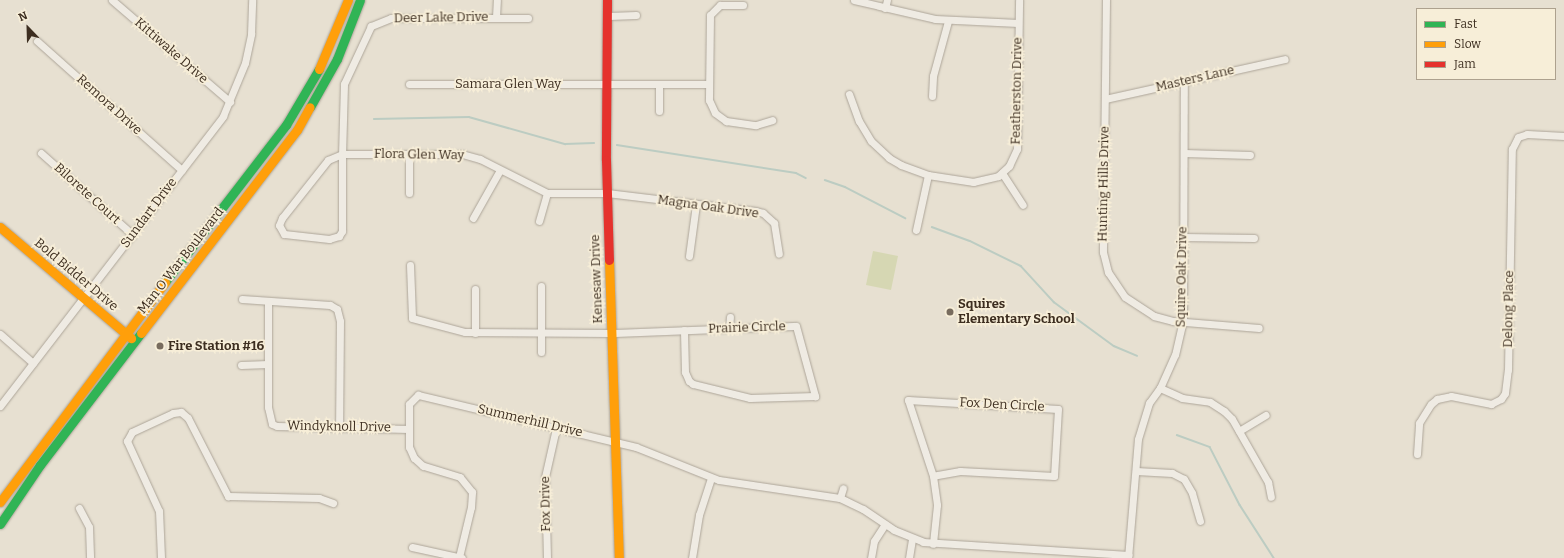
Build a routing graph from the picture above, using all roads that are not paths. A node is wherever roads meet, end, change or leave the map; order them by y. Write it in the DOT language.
graph roads {
  1 [pos="112,0"];
  2 [pos="252,0"];
  3 [pos="348,0"];
  4 [pos="360,0"];
  5 [pos="497,0"];
  6 [pos="608,0"];
  7 [pos="854,0"];
  8 [pos="887,0"];
  9 [pos="1019,0"];
  10 [pos="1106,0"];
  11 [pos="743,5"];
  12 [pos="885,8"];
  13 [pos="636,15"];
  14 [pos="609,16"];
  15 [pos="496,17"];
  16 [pos="528,18"];
  17 [pos="948,21"];
  18 [pos="1018,23"];
  19 [pos="37,41"];
  20 [pos="1285,59"];
  21 [pos="1184,81"];
  22 [pos="608,83"];
  23 [pos="409,84"];
  24 [pos="659,84"];
  25 [pos="708,84"];
  26 [pos="849,94"];
  27 [pos="932,96"];
  28 [pos="1105,99"];
  29 [pos="230,102"];
  30 [pos="659,111"];
  31 [pos="772,120"];
  32 [pos="1564,136"];
  33 [pos="41,153"];
  34 [pos="1184,153"];
  35 [pos="342,154"];
  36 [pos="409,154"];
  37 [pos="1250,155"];
  38 [pos="182,170"];
  39 [pos="500,170"];
  40 [pos="928,174"];
  41 [pos="1002,174"];
  42 [pos="409,193"];
  43 [pos="547,193"];
  44 [pos="608,193"];
  45 [pos="696,204"];
  46 [pos="1023,205"];
  47 [pos="473,218"];
  48 [pos="539,221"];
  49 [pos="0,227"];
  50 [pos="916,230"];
  51 [pos="133,235"];
  52 [pos="1183,237"];
  53 [pos="1254,238"];
  54 [pos="779,254"];
  55 [pos="689,256"];
  56 [pos="410,265"];
  57 [pos="541,286"];
  58 [pos="475,289"];
  59 [pos="242,299"];
  60 [pos="83,300"];
  61 [pos="268,302"];
  62 [pos="730,318"];
  63 [pos="1183,321"];
  64 [pos="729,328"];
  65 [pos="1259,328"];
  66 [pos="684,330"];
  67 [pos="612,332"];
  68 [pos="475,333"];
  69 [pos="541,333"];
  70 [pos="0,334"];
  71 [pos="126,334"];
  72 [pos="135,341"];
  73 [pos="541,352"];
  74 [pos="33,363"];
  75 [pos="268,364"];
  76 [pos="241,365"];
  77 [pos="1160,388"];
  78 [pos="0,406"];
  79 [pos="1266,415"];
  80 [pos="339,428"];
  81 [pos="556,428"];
  82 [pos="409,429"];
  83 [pos="1239,431"];
  84 [pos="616,442"];
  85 [pos="1417,454"];
  86 [pos="1136,471"];
  87 [pos="933,476"];
  88 [pos="711,478"];
  89 [pos="843,488"];
  90 [pos="1271,497"];
  91 [pos="840,498"];
  92 [pos="0,502"];
  93 [pos="333,503"];
  94 [pos="79,508"];
  95 [pos="1200,521"];
  96 [pos="0,524"];
  97 [pos="885,524"];
  98 [pos="912,539"];
  99 [pos="933,544"];
  100 [pos="412,547"];
  101 [pos="1129,557"];
  102 [pos="90,558"];
  103 [pos="161,558"];
  104 [pos="461,558"];
  105 [pos="547,558"];
  106 [pos="619,558"];
  107 [pos="692,558"];
  108 [pos="871,558"];
  109 [pos="909,558"];
  1 -- 29 [label="street, Kittiwake Drive"];
  2 -- 29 [label="street, Sundart Drive"];
  3 -- 71 [label="main road, Man O War Boulevard"];
  4 -- 72 [label="main road, Man O War Boulevard"];
  5 -- 15 [label="street"];
  6 -- 14 [label="main road, Kenesaw Drive"];
  7 -- 12 [label="street"];
  8 -- 12 [label="street"];
  9 -- 18 [label="street, Featherston Drive"];
  10 -- 28 [label="street, Hunting Hills Drive"];
  11 -- 25 [label="street"];
  12 -- 17 [label="street"];
  13 -- 14 [label="street"];
  14 -- 22 [label="main road, Kenesaw Drive"];
  15 -- 16 [label="street, Deer Lake Drive"];
  15 -- 35 [label="street, Deer Lake Drive"];
  17 -- 18 [label="street"];
  17 -- 27 [label="street"];
  18 -- 41 [label="street, Featherston Drive"];
  19 -- 38 [label="street, Remora Drive"];
  20 -- 21 [label="street, Masters Lane"];
  21 -- 28 [label="street, Masters Lane"];
  21 -- 34 [label="street, Squire Oak Drive"];
  22 -- 23 [label="street, Samara Glen Way"];
  22 -- 24 [label="street, Samara Glen Way"];
  22 -- 44 [label="main road, Kenesaw Drive"];
  24 -- 25 [label="street, Samara Glen Way"];
  24 -- 30 [label="street"];
  25 -- 31 [label="street"];
  26 -- 40 [label="street"];
  28 -- 63 [label="street, Hunting Hills Drive"];
  29 -- 38 [label="street, Sundart Drive"];
  32 -- 85 [label="street, Delong Place"];
  33 -- 51 [label="street, Bilorete Court"];
  34 -- 37 [label="street"];
  34 -- 52 [label="street, Squire Oak Drive"];
  35 -- 35 [label="street, Deer Lake Drive"];
  35 -- 36 [label="street, Flora Glen Way"];
  36 -- 39 [label="street, Flora Glen Way"];
  36 -- 42 [label="street"];
  38 -- 51 [label="street, Sundart Drive"];
  39 -- 43 [label="street, Flora Glen Way"];
  39 -- 47 [label="street"];
  40 -- 41 [label="street"];
  40 -- 50 [label="street"];
  41 -- 46 [label="street"];
  43 -- 44 [label="street, Flora Glen Way"];
  43 -- 48 [label="street"];
  44 -- 45 [label="street, Magna Oak Drive"];
  44 -- 67 [label="main road, Kenesaw Drive"];
  45 -- 54 [label="street, Magna Oak Drive"];
  45 -- 55 [label="street"];
  49 -- 60 [label="main road, Bold Bidder Drive"];
  51 -- 60 [label="street, Sundart Drive"];
  52 -- 53 [label="street"];
  52 -- 63 [label="street, Squire Oak Drive"];
  56 -- 68 [label="street, Prairie Circle"];
  57 -- 69 [label="street"];
  58 -- 68 [label="street"];
  59 -- 61 [label="street"];
  60 -- 71 [label="main road, Bold Bidder Drive"];
  60 -- 74 [label="street, Sundart Drive"];
  61 -- 75 [label="street, Windyknoll Drive"];
  61 -- 80 [label="street"];
  62 -- 64 [label="street"];
  63 -- 65 [label="street, Hunting Hills Drive"];
  63 -- 77 [label="street, Squire Oak Drive"];
  64 -- 66 [label="street, Prairie Circle"];
  64 -- 66 [label="street, Prairie Circle"];
  66 -- 67 [label="street, Prairie Circle"];
  67 -- 69 [label="street, Prairie Circle"];
  67 -- 84 [label="main road, Kenesaw Drive"];
  68 -- 69 [label="street, Prairie Circle"];
  69 -- 73 [label="street"];
  70 -- 74 [label="street"];
  71 -- 72 [label="main road, Bold Bidder Drive"];
  71 -- 92 [label="main road, Man O War Boulevard"];
  72 -- 96 [label="main road, Man O War Boulevard"];
  74 -- 78 [label="street, Sundart Drive"];
  75 -- 76 [label="street"];
  75 -- 80 [label="street, Windyknoll Drive"];
  77 -- 83 [label="street"];
  77 -- 86 [label="street, Squire Oak Drive"];
  79 -- 83 [label="street"];
  80 -- 82 [label="street, Windyknoll Drive"];
  81 -- 82 [label="street, Summerhill Drive"];
  81 -- 84 [label="street, Summerhill Drive"];
  81 -- 105 [label="street, Fox Drive"];
  82 -- 104 [label="street, Summerhill Drive"];
  83 -- 90 [label="street"];
  84 -- 88 [label="street, Summerhill Drive"];
  84 -- 106 [label="main road, Kenesaw Drive"];
  86 -- 95 [label="street"];
  86 -- 101 [label="street, Squire Oak Drive"];
  87 -- 87 [label="street, Fox Den Circle"];
  87 -- 99 [label="street, Fox Den Circle"];
  88 -- 91 [label="street, Summerhill Drive"];
  88 -- 107 [label="street"];
  89 -- 91 [label="street"];
  91 -- 97 [label="street, Summerhill Drive"];
  93 -- 103 [label="street"];
  94 -- 102 [label="street"];
  97 -- 98 [label="street, Summerhill Drive"];
  97 -- 108 [label="street"];
  98 -- 99 [label="street, Summerhill Drive"];
  98 -- 109 [label="street"];
  99 -- 101 [label="street, Summerhill Drive"];
  100 -- 104 [label="street"];
}
